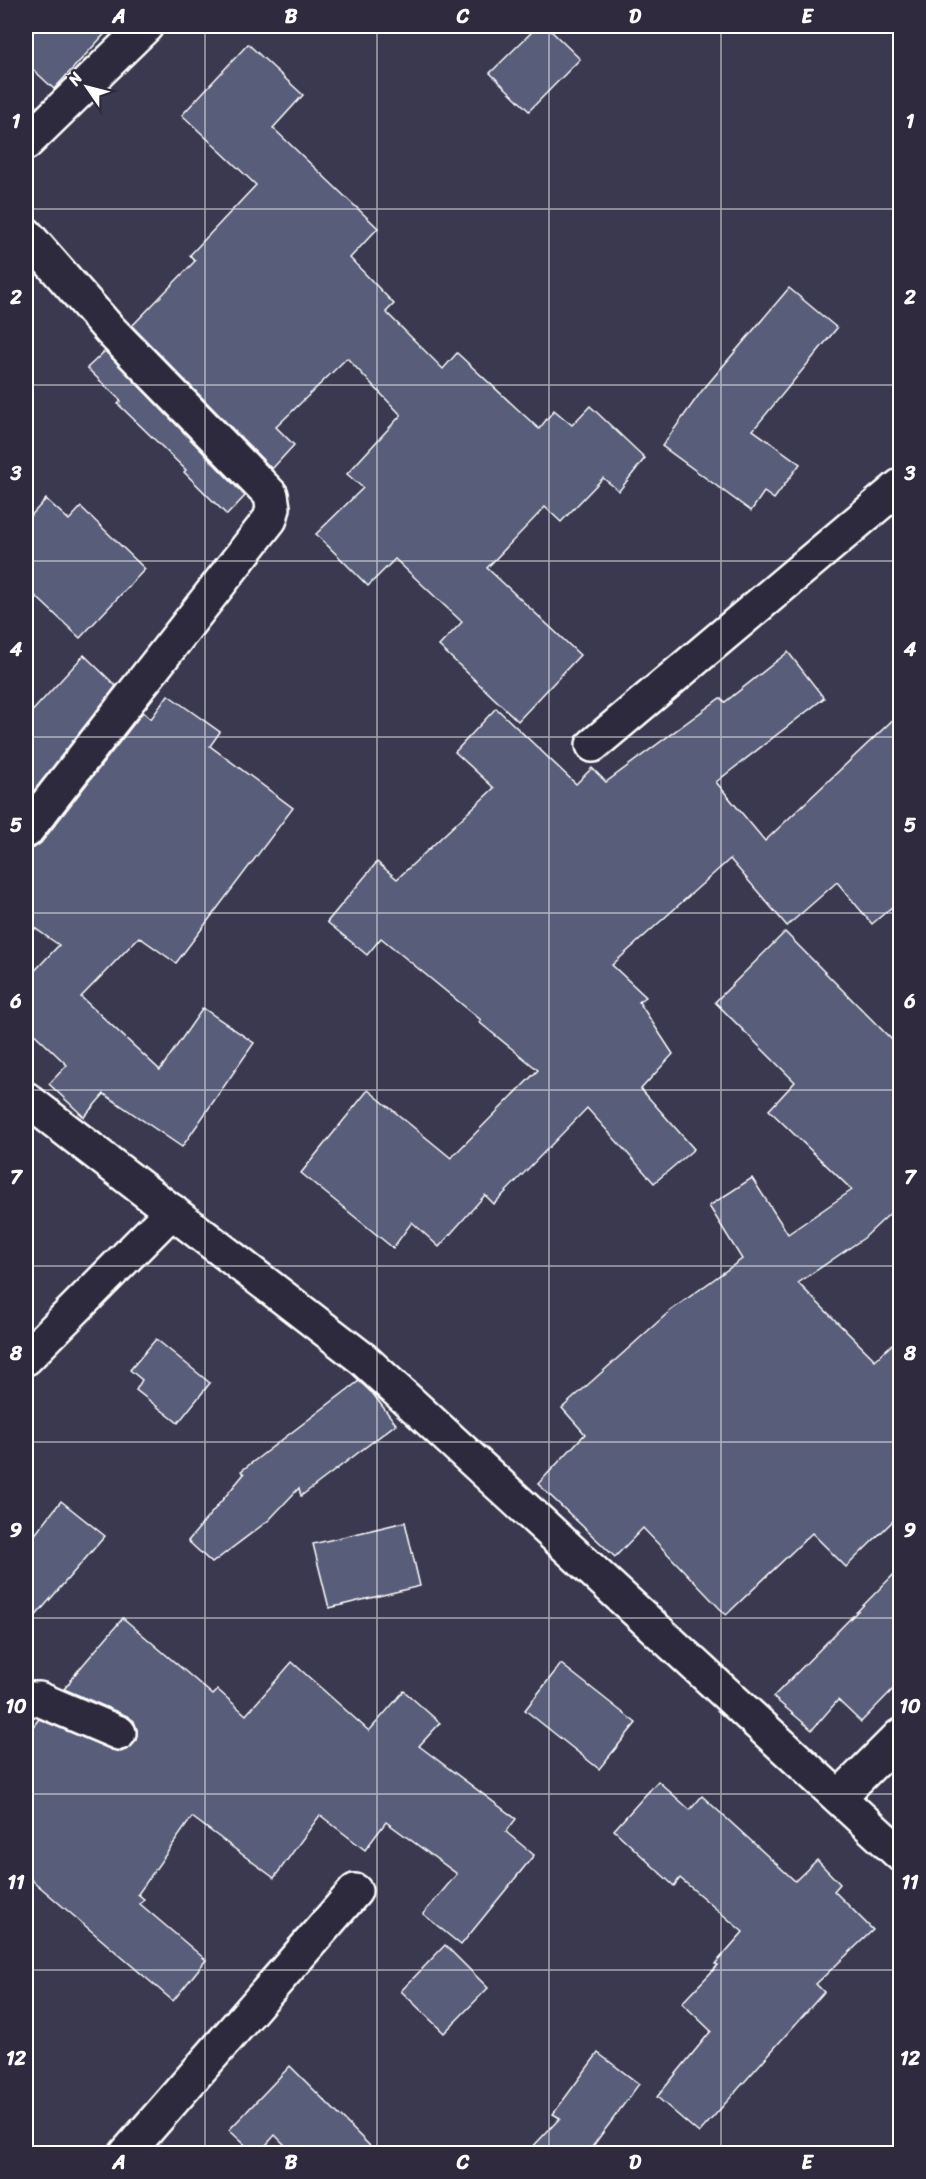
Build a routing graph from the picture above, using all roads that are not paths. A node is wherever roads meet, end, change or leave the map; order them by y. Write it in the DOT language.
graph roads {
  1 [pos="146,26"];
  2 [pos="26,143"];
  3 [pos="26,234"];
  4 [pos="900,486"];
  5 [pos="593,745"];
  6 [pos="26,831"];
  7 [pos="26,1099"];
  8 [pos="172,1211"];
  9 [pos="26,1358"];
  10 [pos="26,1699"];
  11 [pos="119,1733"];
  12 [pos="900,1736"];
  13 [pos="838,1797"];
  14 [pos="900,1854"];
  15 [pos="355,1891"];
  16 [pos="126,2154"];
  1 -- 2 [label="street"];
  3 -- 6 [label="street"];
  4 -- 5 [label="street"];
  7 -- 8 [label="street"];
  8 -- 9 [label="street"];
  8 -- 13 [label="street"];
  10 -- 11 [label="street"];
  12 -- 13 [label="street"];
  13 -- 14 [label="street"];
  15 -- 16 [label="street"];
}
